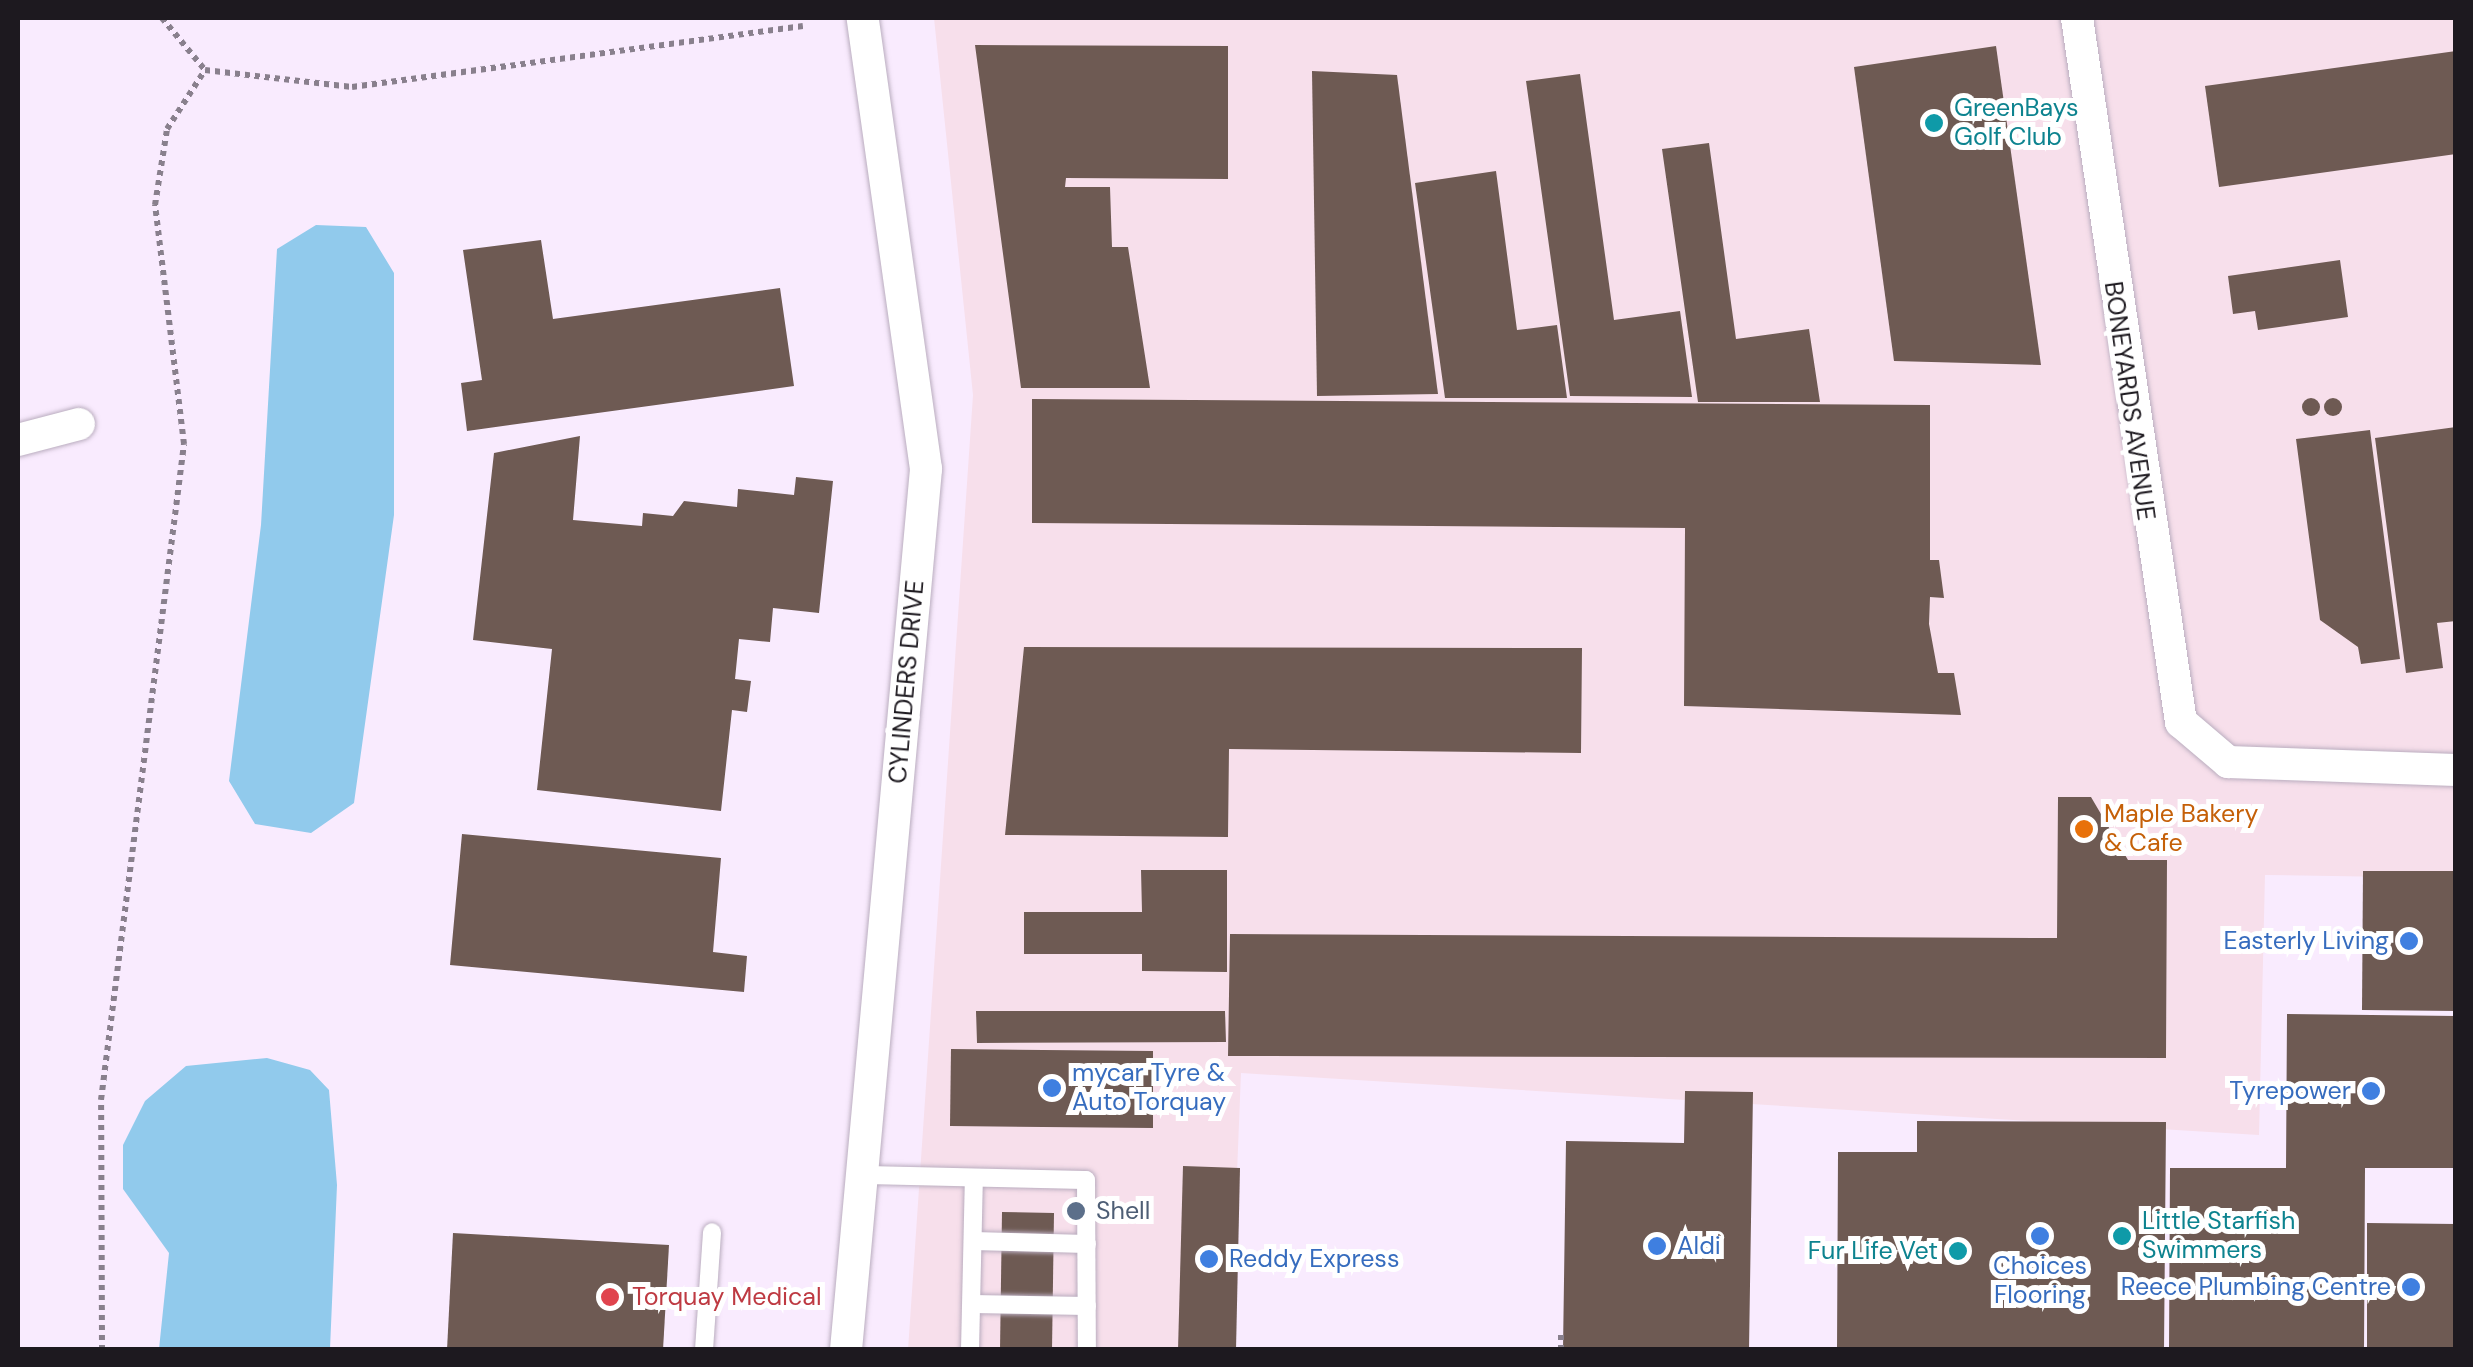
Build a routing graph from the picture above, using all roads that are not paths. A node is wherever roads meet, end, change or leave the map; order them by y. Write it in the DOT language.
graph roads {
  1 [pos="864,18"];
  2 [pos="2077,18"];
  3 [pos="78,424"];
  4 [pos="18,440"];
  5 [pos="2456,770"];
  6 [pos="865,1175"];
  7 [pos="974,1178"];
  8 [pos="712,1232"];
  9 [pos="973,1241"];
  10 [pos="1087,1244"];
  11 [pos="972,1304"];
  12 [pos="1087,1306"];
  13 [pos="704,1350"];
  14 [pos="846,1350"];
  15 [pos="970,1350"];
  16 [pos="1087,1350"];
  1 -- 6 [label="street, CYLINDERS DRIVE"];
  2 -- 5 [label="street, BONEYARDS AVENUE"];
  3 -- 4 [label="street"];
  6 -- 7 [label="lane"];
  6 -- 14 [label="street, CYLINDERS DRIVE"];
  7 -- 9 [label="lane"];
  7 -- 10 [label="lane"];
  8 -- 13 [label="lane"];
  9 -- 10 [label="lane"];
  9 -- 11 [label="lane"];
  10 -- 12 [label="lane"];
  11 -- 12 [label="lane"];
  11 -- 15 [label="lane"];
  12 -- 16 [label="lane"];
}
